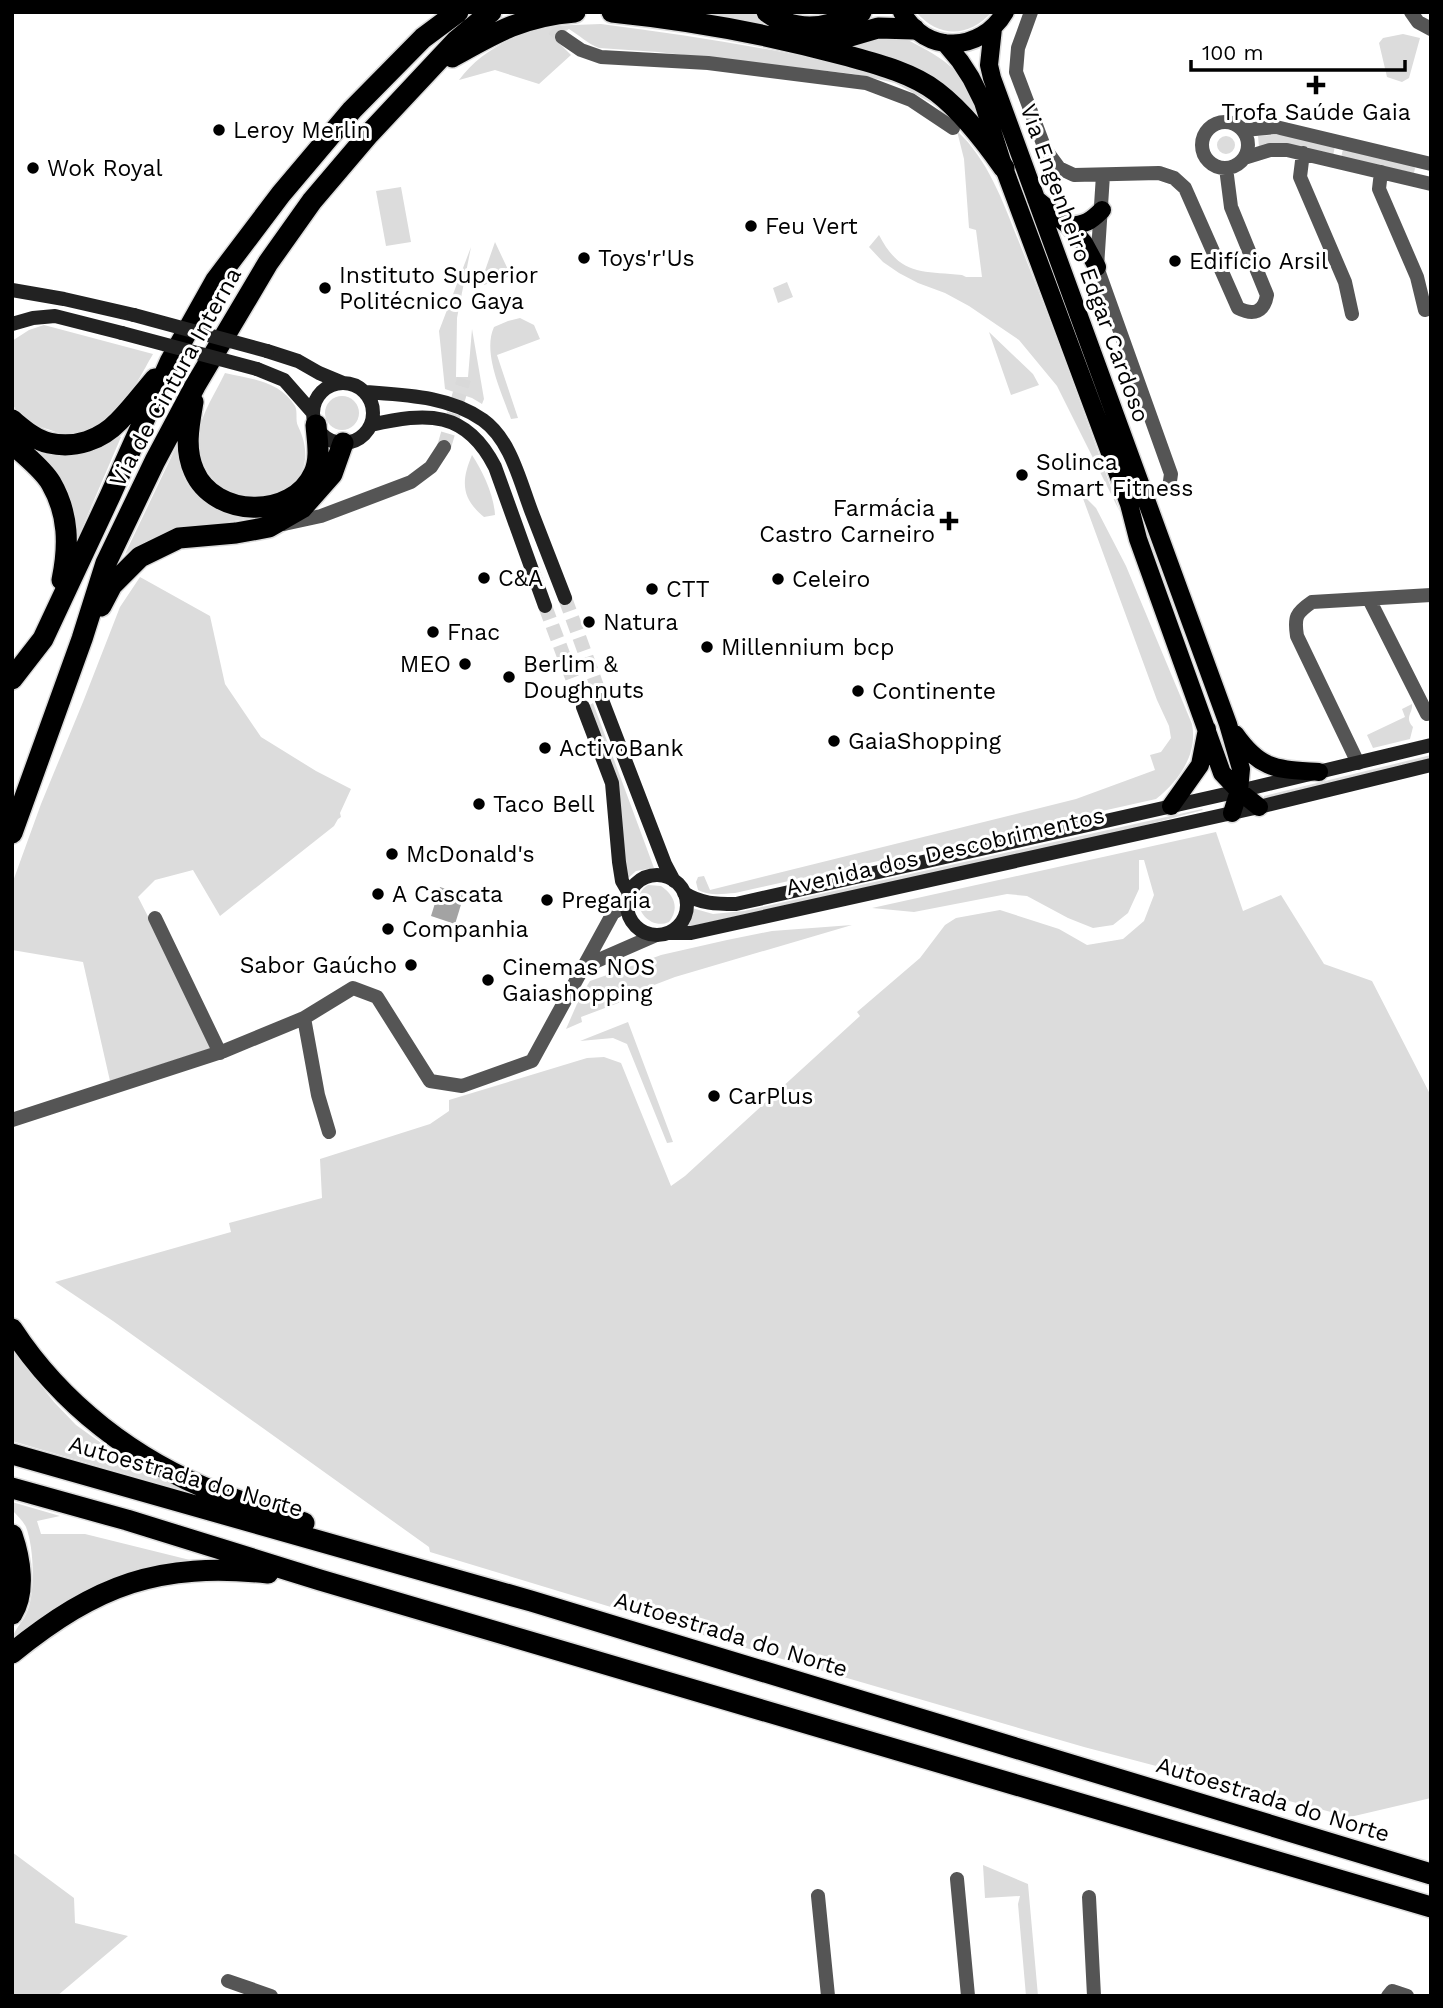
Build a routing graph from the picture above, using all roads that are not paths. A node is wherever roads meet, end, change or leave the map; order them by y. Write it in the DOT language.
graph roads {
  1 [pos="443,12"];
  2 [pos="458,12"];
  3 [pos="491,12"];
  4 [pos="575,12"];
  5 [pos="612,12"];
  6 [pos="767,12"];
  7 [pos="861,12"];
  8 [pos="1005,12"];
  9 [pos="1031,12"];
  10 [pos="1411,12"];
  11 [pos="908,20"];
  12 [pos="993,28"];
  13 [pos="1431,29"];
  14 [pos="562,37"];
  15 [pos="423,38"];
  16 [pos="800,43"];
  17 [pos="945,43"];
  18 [pos="429,70"];
  19 [pos="953,128"];
  20 [pos="1244,131"];
  21 [pos="1303,153"];
  22 [pos="1244,158"];
  23 [pos="1426,163"];
  24 [pos="1004,168"];
  25 [pos="1226,168"];
  26 [pos="1381,172"];
  27 [pos="1103,175"];
  28 [pos="1424,182"];
  29 [pos="1036,199"];
  30 [pos="1102,210"];
  31 [pos="1069,226"];
  32 [pos="1097,267"];
  33 [pos="12,290"];
  34 [pos="1425,310"];
  35 [pos="1352,314"];
  36 [pos="12,324"];
  37 [pos="170,362"];
  38 [pos="343,383"];
  39 [pos="195,386"];
  40 [pos="365,392"];
  41 [pos="314,419"];
  42 [pos="12,420"];
  43 [pos="371,425"];
  44 [pos="12,443"];
  45 [pos="343,443"];
  46 [pos="444,447"];
  47 [pos="1169,488"];
  48 [pos="269,527"];
  49 [pos="1431,595"];
  50 [pos="565,598"];
  51 [pos="1370,599"];
  52 [pos="545,606"];
  53 [pos="56,611"];
  54 [pos="82,639"];
  55 [pos="12,679"];
  56 [pos="602,701"];
  57 [pos="583,707"];
  58 [pos="1427,713"];
  59 [pos="1228,724"];
  60 [pos="1207,729"];
  61 [pos="1431,746"];
  62 [pos="1358,763"];
  63 [pos="1431,765"];
  64 [pos="1319,772"];
  65 [pos="1239,791"];
  66 [pos="1171,806"];
  67 [pos="1259,807"];
  68 [pos="1232,813"];
  69 [pos="12,833"];
  70 [pos="674,881"];
  71 [pos="684,894"];
  72 [pos="627,899"];
  73 [pos="155,918"];
  74 [pos="662,934"];
  75 [pos="584,966"];
  76 [pos="304,1018"];
  77 [pos="219,1053"];
  78 [pos="12,1120"];
  79 [pos="329,1132"];
  80 [pos="12,1329"];
  81 [pos="12,1454"];
  82 [pos="12,1488"];
  83 [pos="12,1535"];
  84 [pos="320,1580"];
  85 [pos="531,1601"];
  86 [pos="12,1614"];
  87 [pos="12,1653"];
  88 [pos="1431,1874"];
  89 [pos="957,1879"];
  90 [pos="818,1896"];
  91 [pos="1089,1897"];
  92 [pos="1431,1907"];
  93 [pos="228,1981"];
  94 [pos="271,1996"];
  95 [pos="828,1996"];
  96 [pos="968,1996"];
  97 [pos="1094,1996"];
  98 [pos="1388,1996"];
  99 [pos="1407,1996"];
  1 -- 15 [label="highway"];
  2 -- 15 [label="highway, Via de Cintura Interna"];
  3 -- 18 [label="highway, Via de Cintura Interna"];
  4 -- 18 [label="highway"];
  5 -- 16 [label="highway"];
  6 -- 7 [label="highway"];
  8 -- 12 [label="main road"];
  9 -- 27 [label="street"];
  10 -- 13 [label="street"];
  11 -- 16 [label="highway"];
  11 -- 17 [label="main road"];
  12 -- 17 [label="main road"];
  12 -- 29 [label="main road, Via Engenheiro Edgar Cardoso"];
  14 -- 19 [label="street"];
  15 -- 37 [label="highway, Via de Cintura Interna"];
  16 -- 24 [label="highway"];
  17 -- 24 [label="main road, Via Engenheiro Edgar Cardoso"];
  18 -- 39 [label="highway, Via de Cintura Interna"];
  20 -- 22 [label="street"];
  20 -- 23 [label="street"];
  20 -- 25 [label="street"];
  21 -- 22 [label="street"];
  21 -- 26 [label="street"];
  21 -- 35 [label="street"];
  22 -- 25 [label="street"];
  23 -- 28 [label="street"];
  24 -- 60 [label="main road, Via Engenheiro Edgar Cardoso"];
  25 -- 27 [label="street"];
  26 -- 28 [label="street"];
  26 -- 34 [label="street"];
  27 -- 30 [label="street"];
  29 -- 31 [label="main road"];
  29 -- 59 [label="main road, Via Engenheiro Edgar Cardoso"];
  30 -- 31 [label="main road"];
  30 -- 32 [label="street"];
  31 -- 32 [label="main road"];
  32 -- 47 [label="street"];
  33 -- 38 [label="main road, bridge"];
  36 -- 41 [label="main road, bridge"];
  37 -- 42 [label="highway"];
  37 -- 53 [label="highway, Via de Cintura Interna"];
  38 -- 40 [label="main road"];
  38 -- 41 [label="main road"];
  39 -- 41 [label="highway"];
  39 -- 54 [label="highway, Via de Cintura Interna"];
  40 -- 43 [label="main road"];
  40 -- 50 [label="main road"];
  41 -- 45 [label="main road"];
  43 -- 45 [label="main road"];
  43 -- 52 [label="main road"];
  44 -- 53 [label="highway"];
  45 -- 48 [label="highway"];
  46 -- 48 [label="street"];
  48 -- 54 [label="highway"];
  49 -- 51 [label="street"];
  51 -- 58 [label="street"];
  51 -- 62 [label="street"];
  53 -- 55 [label="highway, Via de Cintura Interna"];
  54 -- 69 [label="highway, Via de Cintura Interna"];
  56 -- 70 [label="main road"];
  57 -- 72 [label="main road"];
  59 -- 64 [label="main road"];
  59 -- 65 [label="main road, Via Engenheiro Edgar Cardoso"];
  60 -- 65 [label="main road, Via Engenheiro Edgar Cardoso"];
  60 -- 66 [label="main road"];
  61 -- 62 [label="main road, Avenida dos Descobrimentos"];
  62 -- 64 [label="main road, Avenida dos Descobrimentos"];
  63 -- 67 [label="main road, Avenida dos Descobrimentos"];
  64 -- 65 [label="main road, Avenida dos Descobrimentos"];
  65 -- 66 [label="main road, Avenida dos Descobrimentos"];
  65 -- 67 [label="main road"];
  65 -- 68 [label="main road"];
  66 -- 71 [label="main road, Avenida dos Descobrimentos"];
  67 -- 68 [label="main road, Avenida dos Descobrimentos"];
  68 -- 74 [label="main road, Avenida dos Descobrimentos"];
  70 -- 71 [label="main road"];
  70 -- 72 [label="main road"];
  71 -- 74 [label="main road"];
  72 -- 74 [label="main road"];
  72 -- 75 [label="street"];
  73 -- 77 [label="street"];
  74 -- 75 [label="street"];
  75 -- 76 [label="street"];
  76 -- 77 [label="street"];
  76 -- 79 [label="street"];
  77 -- 78 [label="street"];
  80 -- 85 [label="highway"];
  81 -- 85 [label="highway, Autoestrada do Norte"];
  82 -- 84 [label="highway"];
  83 -- 86 [label="highway"];
  84 -- 87 [label="highway"];
  84 -- 92 [label="highway"];
  85 -- 88 [label="highway, Autoestrada do Norte"];
  89 -- 96 [label="street"];
  90 -- 95 [label="street"];
  91 -- 97 [label="street"];
  93 -- 94 [label="street"];
  98 -- 99 [label="street"];
}
